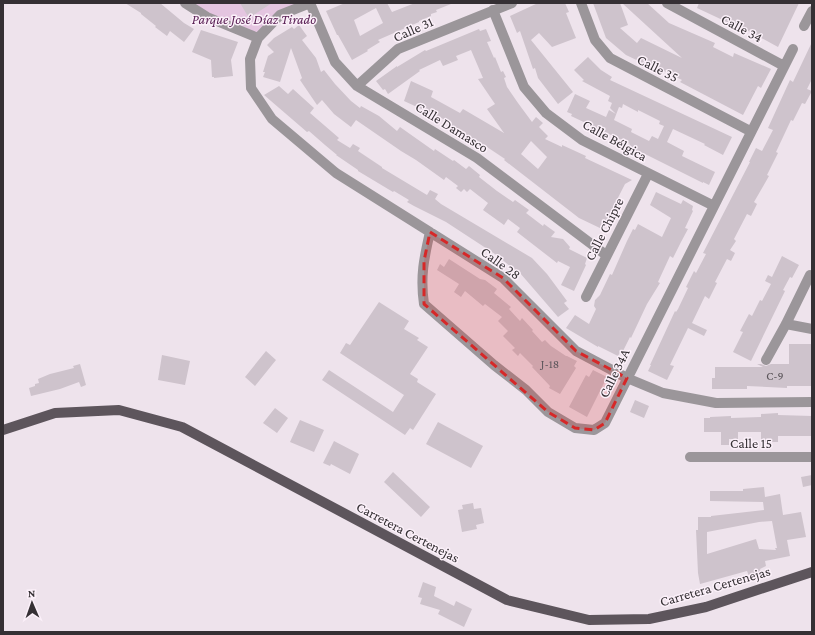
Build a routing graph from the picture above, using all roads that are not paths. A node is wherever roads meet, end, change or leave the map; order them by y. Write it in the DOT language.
graph roads {
  1 [pos="185,3"];
  2 [pos="310,3"];
  3 [pos="512,3"];
  4 [pos="581,3"];
  5 [pos="667,3"];
  6 [pos="493,10"];
  7 [pos="812,11"];
  8 [pos="804,26"];
  9 [pos="258,38"];
  10 [pos="792,49"];
  11 [pos="784,66"];
  12 [pos="356,86"];
  13 [pos="750,132"];
  14 [pos="648,174"];
  15 [pos="714,206"];
  16 [pos="430,232"];
  17 [pos="606,255"];
  18 [pos="810,275"];
  19 [pos="586,297"];
  20 [pos="786,324"];
  21 [pos="812,329"];
  22 [pos="766,360"];
  23 [pos="627,378"];
  24 [pos="812,402"];
  25 [pos="3,430"];
  26 [pos="690,457"];
  27 [pos="812,457"];
  28 [pos="812,572"];
  1 -- 9 [label="street"];
  2 -- 9 [label="street"];
  2 -- 12 [label="street, Calle Damasco"];
  3 -- 6 [label="street, Calle 31"];
  4 -- 13 [label="street, Calle 35"];
  5 -- 11 [label="street, Calle 34"];
  6 -- 12 [label="street, Calle 31"];
  6 -- 14 [label="street, Calle Bélgica"];
  7 -- 8 [label="street"];
  9 -- 16 [label="street, Calle 28"];
  10 -- 11 [label="street, Calle 34A"];
  11 -- 13 [label="street, Calle 34A"];
  12 -- 17 [label="street, Calle Damasco"];
  13 -- 15 [label="street, Calle 34A"];
  14 -- 15 [label="street, Calle Bélgica"];
  14 -- 17 [label="street, Calle Chipre"];
  15 -- 23 [label="street, Calle 34A"];
  16 -- 23 [label="street, Calle 28"];
  16 -- 23 [label="street, Calle 34A"];
  17 -- 19 [label="street, Calle Chipre"];
  18 -- 20 [label="street"];
  20 -- 21 [label="street"];
  20 -- 22 [label="street"];
  23 -- 24 [label="street, Calle 28"];
  25 -- 28 [label="main road, Carretera Certenejas"];
  26 -- 27 [label="street, Calle 15"];
}
